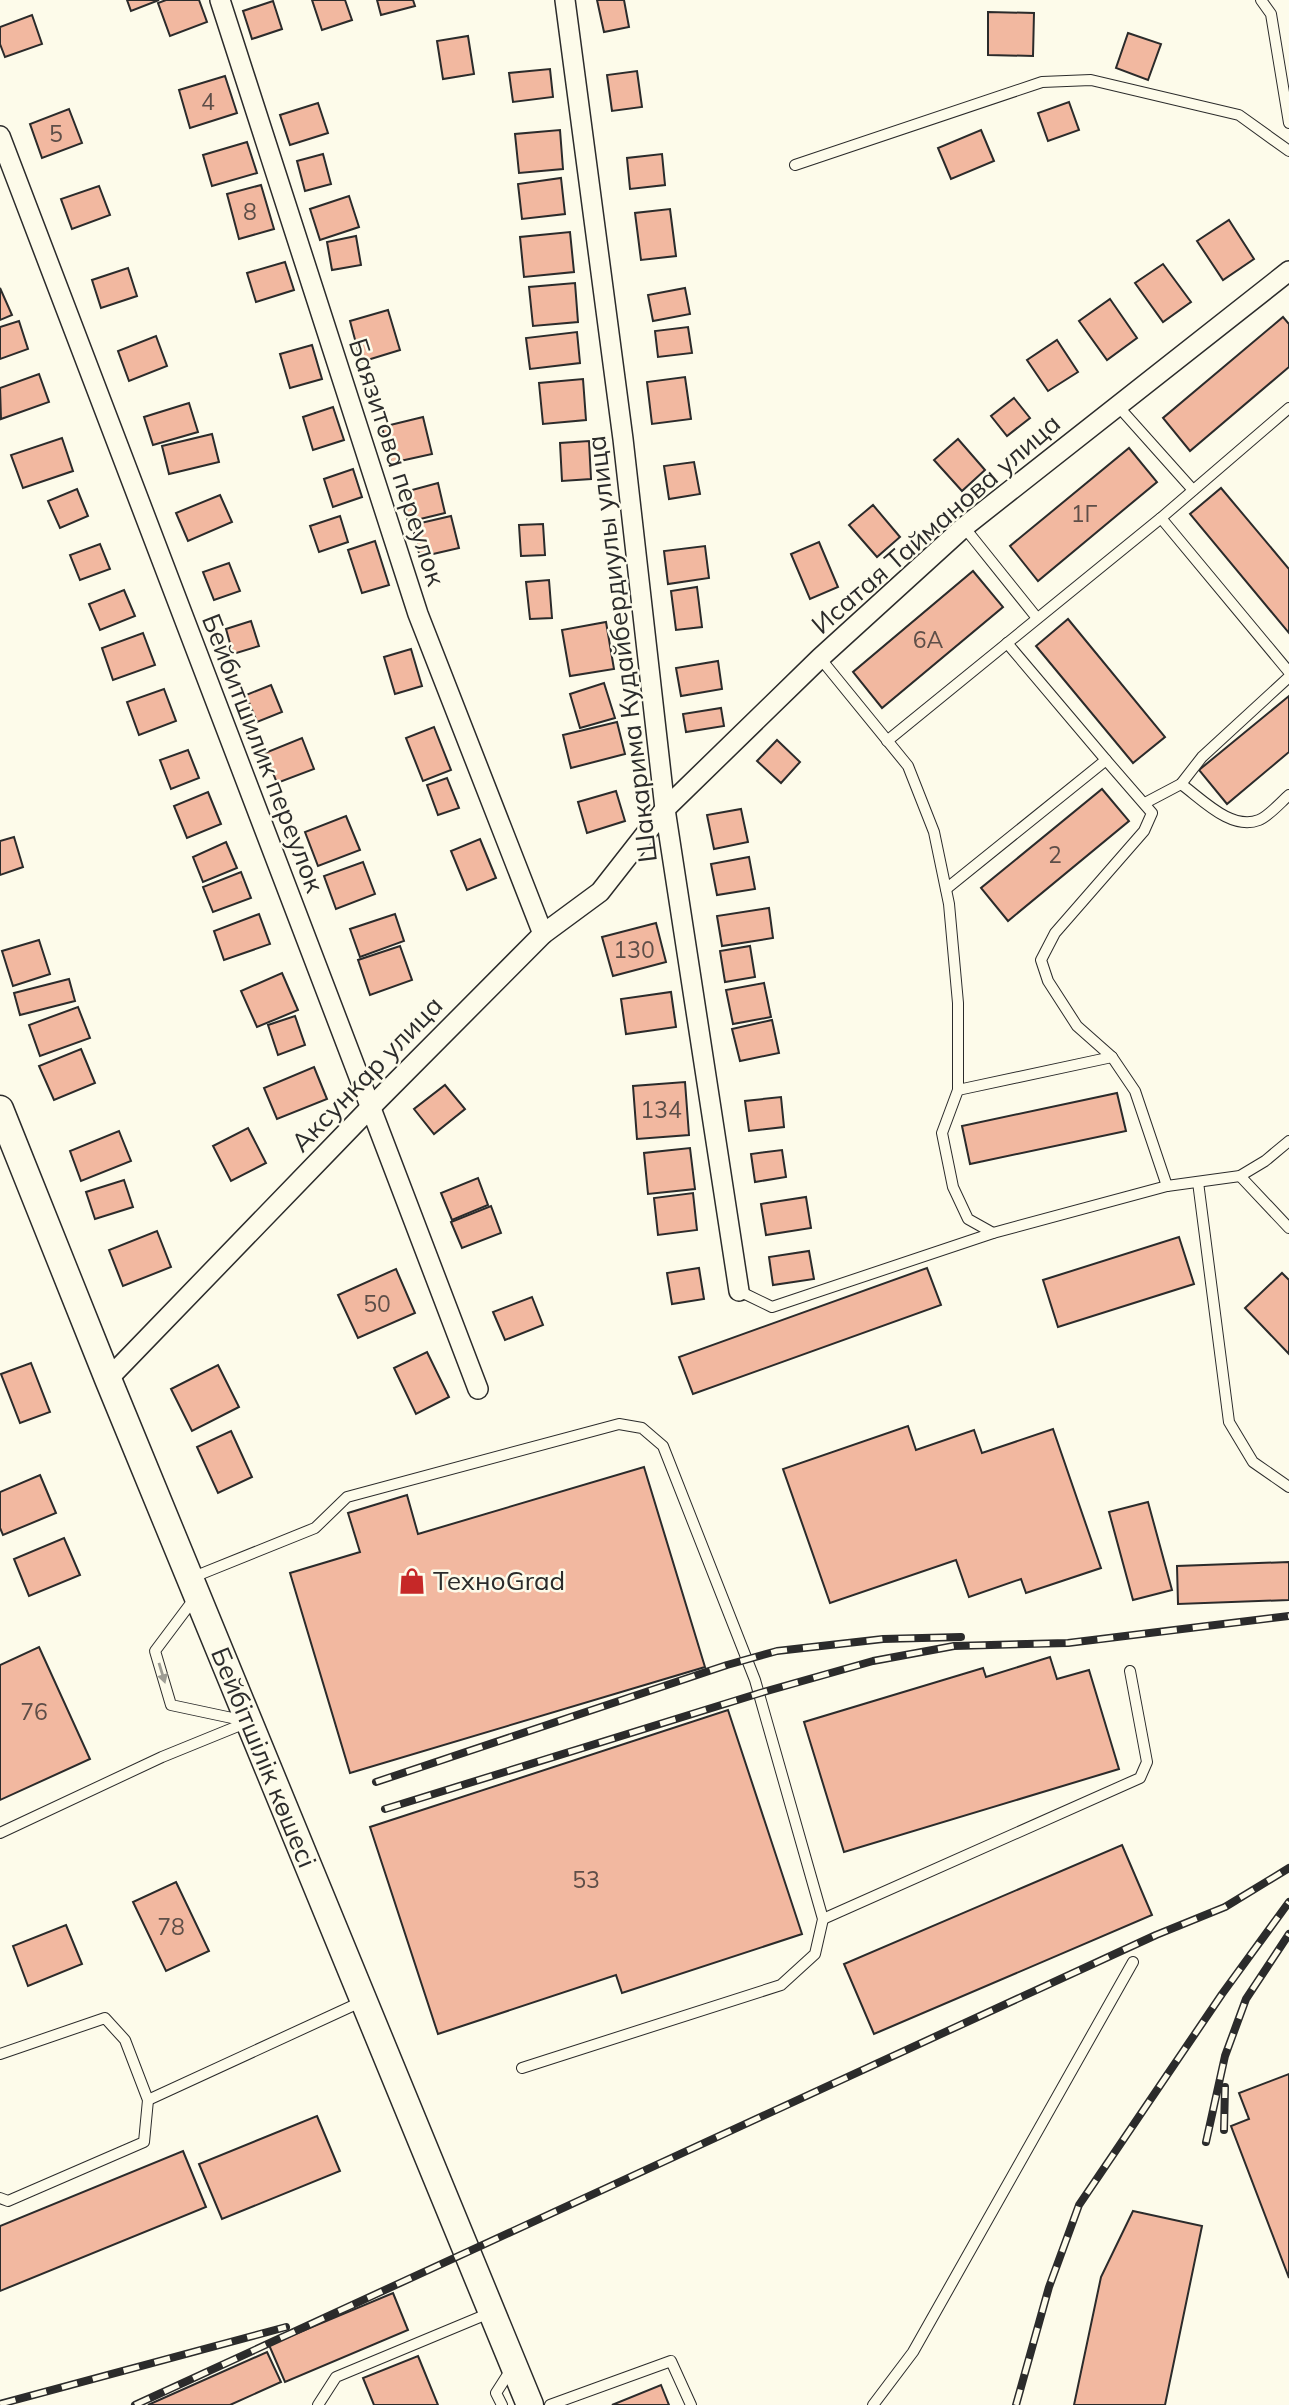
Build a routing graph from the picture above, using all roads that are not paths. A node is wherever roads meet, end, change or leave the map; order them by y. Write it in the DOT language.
graph roads {
  1 [pos="220,0"];
  2 [pos="565,0"];
  3 [pos="1261,0"];
  4 [pos="1289,123"];
  5 [pos="0,136"];
  6 [pos="1289,151"];
  7 [pos="795,165"];
  8 [pos="1287,277"];
  9 [pos="1117,405"];
  10 [pos="1289,408"];
  11 [pos="1193,490"];
  12 [pos="1161,518"];
  13 [pos="964,527"];
  14 [pos="1037,618"];
  15 [pos="1007,643"];
  16 [pos="820,658"];
  17 [pos="1289,674"];
  18 [pos="887,741"];
  19 [pos="1106,761"];
  20 [pos="1181,784"];
  21 [pos="1289,795"];
  22 [pos="1145,803"];
  23 [pos="665,809"];
  24 [pos="946,889"];
  25 [pos="543,934"];
  26 [pos="1112,1058"];
  27 [pos="958,1090"];
  28 [pos="370,1108"];
  29 [pos="0,1109"];
  30 [pos="1289,1141"];
  31 [pos="1240,1176"];
  32 [pos="1198,1182"];
  33 [pos="1167,1186"];
  34 [pos="1289,1228"];
  35 [pos="993,1233"];
  36 [pos="739,1291"];
  37 [pos="107,1379"];
  38 [pos="478,1389"];
  39 [pos="1289,1487"];
  40 [pos="193,1587"];
  41 [pos="1130,1671"];
  42 [pos="248,1722"];
  43 [pos="0,1833"];
  44 [pos="823,1919"];
  45 [pos="1133,1962"];
  46 [pos="364,2001"];
  47 [pos="0,2054"];
  48 [pos="522,2068"];
  49 [pos="148,2100"];
  50 [pos="0,2198"];
  51 [pos="492,2312"];
  52 [pos="514,2365"];
  53 [pos="317,2405"];
  54 [pos="502,2405"];
  55 [pos="530,2405"];
  56 [pos="550,2405"];
  57 [pos="691,2405"];
  58 [pos="873,2405"];
  1 -- 25 [label="street, Баязитова переулок"];
  2 -- 23 [label="street, Шакарима Кудайбердиулы улица"];
  3 -- 4 [label="lane"];
  5 -- 28 [label="street, Бейбитшилик переулок"];
  6 -- 7 [label="lane"];
  8 -- 9 [label="street, Исатая Тайманова улица"];
  9 -- 11 [label="lane"];
  9 -- 13 [label="street, Исатая Тайманова улица"];
  10 -- 11 [label="lane"];
  11 -- 12 [label="lane"];
  12 -- 14 [label="lane"];
  12 -- 17 [label="lane"];
  13 -- 14 [label="lane"];
  13 -- 16 [label="street, Исатая Тайманова улица"];
  14 -- 15 [label="lane"];
  15 -- 18 [label="lane"];
  15 -- 19 [label="lane"];
  16 -- 18 [label="lane"];
  16 -- 23 [label="street, Исатая Тайманова улица"];
  17 -- 20 [label="lane"];
  18 -- 24 [label="lane"];
  19 -- 22 [label="lane"];
  19 -- 24 [label="lane"];
  20 -- 21 [label="lane"];
  20 -- 22 [label="lane"];
  22 -- 26 [label="lane"];
  23 -- 25 [label="street, Аксункар улица"];
  23 -- 36 [label="street, Шакарима Кудайбердиулы улица"];
  24 -- 27 [label="lane"];
  25 -- 28 [label="street, Аксункар улица"];
  26 -- 27 [label="lane"];
  26 -- 33 [label="lane"];
  27 -- 35 [label="lane"];
  28 -- 37 [label="street, Аксункар улица"];
  28 -- 38 [label="street, Бейбитшилик переулок"];
  29 -- 37 [label="street, Бейбітшілік көшесі"];
  30 -- 31 [label="lane"];
  31 -- 32 [label="lane"];
  31 -- 34 [label="lane"];
  32 -- 33 [label="lane"];
  32 -- 39 [label="lane"];
  33 -- 35 [label="lane"];
  35 -- 36 [label="lane"];
  37 -- 40 [label="street, Бейбітшілік көшесі"];
  40 -- 42 [label="street, Бейбітшілік көшесі"];
  40 -- 42 [label="lane, one-way"];
  40 -- 44 [label="lane"];
  41 -- 44 [label="lane"];
  42 -- 43 [label="lane"];
  42 -- 46 [label="street, Бейбітшілік көшесі"];
  44 -- 48 [label="lane"];
  45 -- 58 [label="lane"];
  46 -- 49 [label="lane"];
  46 -- 51 [label="street, Бейбітшілік көшесі"];
  47 -- 49 [label="lane"];
  49 -- 50 [label="lane"];
  51 -- 52 [label="street, Бейбітшілік көшесі"];
  51 -- 53 [label="lane"];
  52 -- 54 [label="lane"];
  52 -- 55 [label="street, Бейбітшілік көшесі"];
  56 -- 57 [label="lane"];
}
